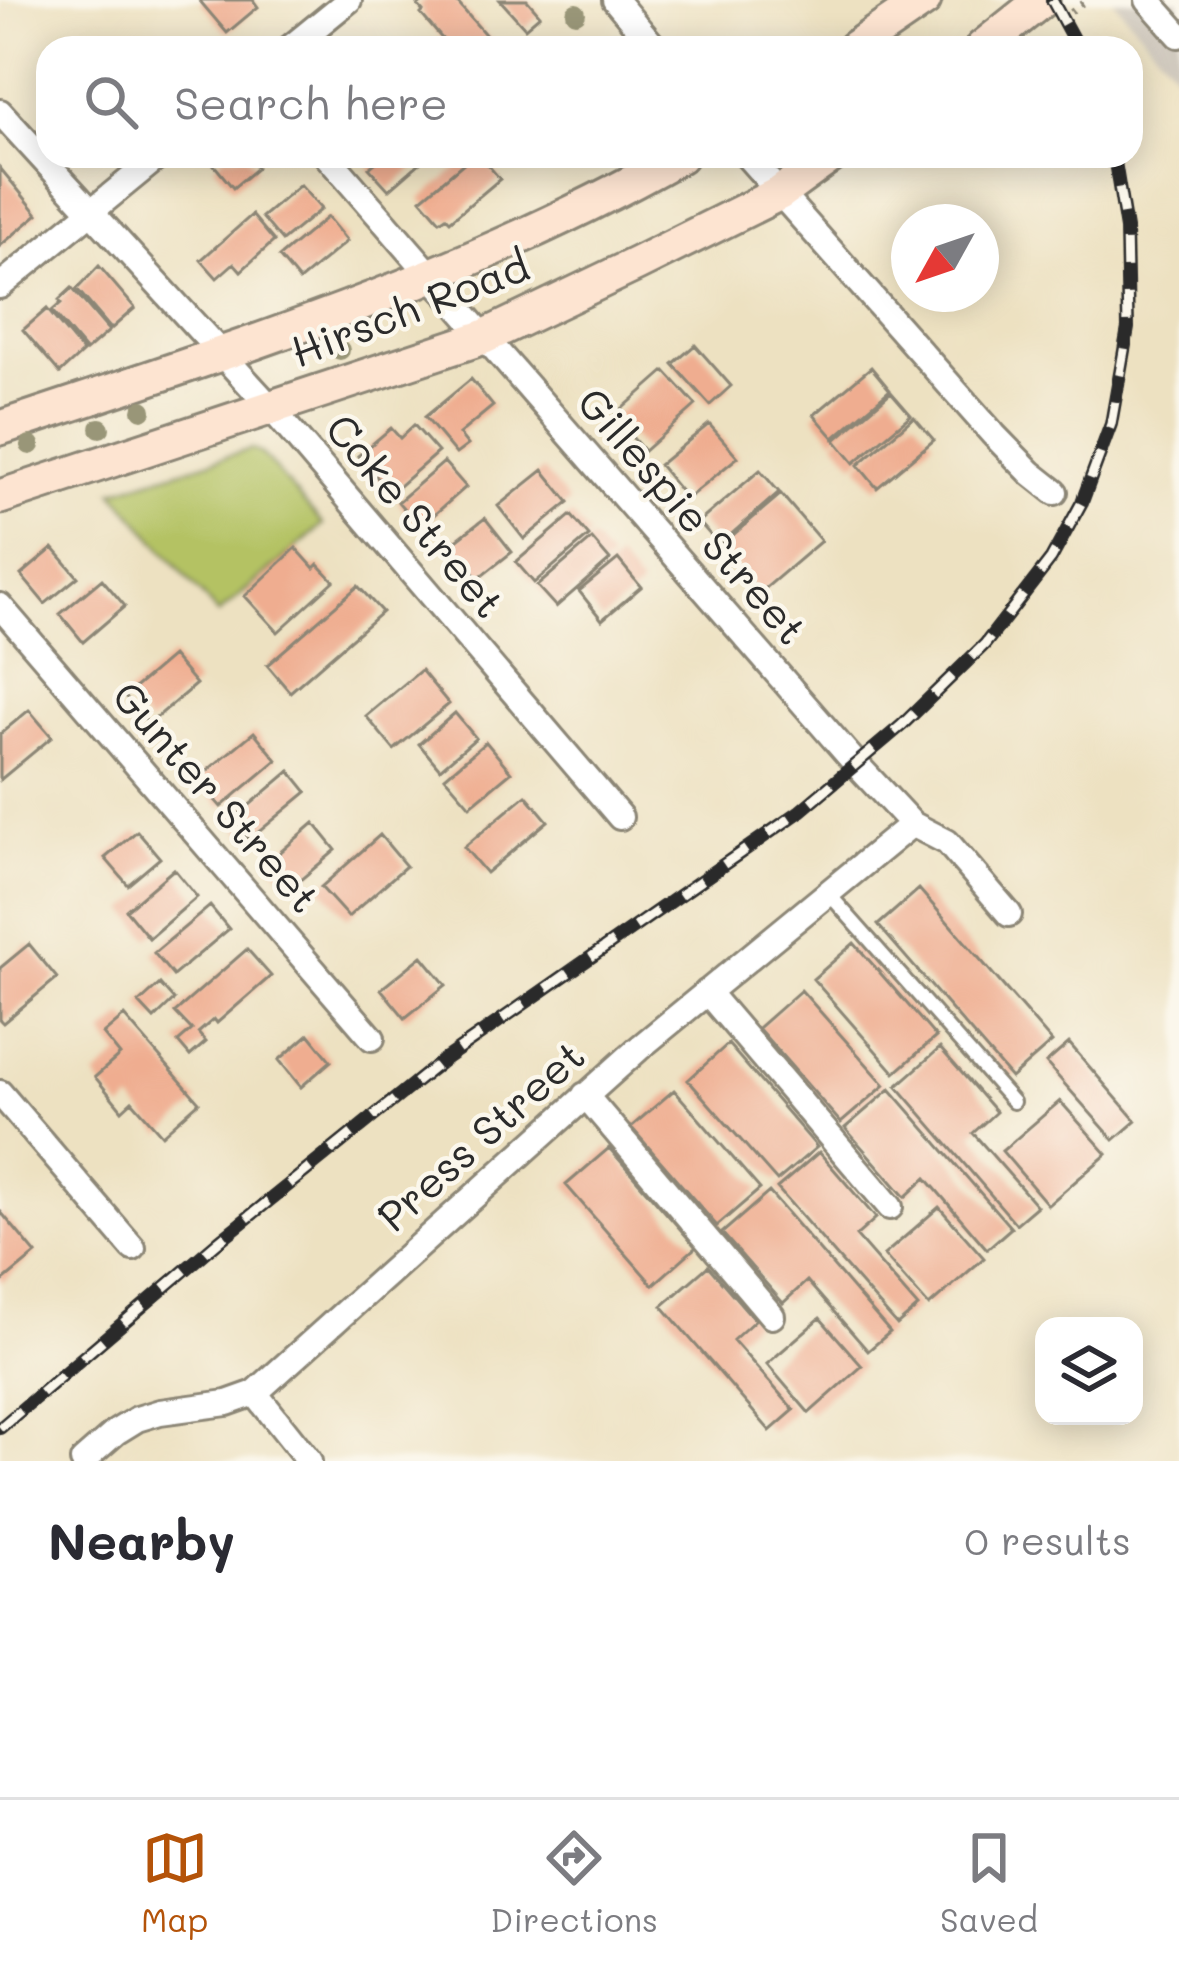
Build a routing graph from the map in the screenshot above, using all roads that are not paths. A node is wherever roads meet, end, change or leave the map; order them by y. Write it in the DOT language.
graph roads {
  1 [pos="349,0"];
  2 [pos="615,0"];
  3 [pos="924,0"];
  4 [pos="1042,0"];
  5 [pos="1148,0"];
  6 [pos="1179,35"];
  7 [pos="305,36"];
  8 [pos="645,36"];
  9 [pos="872,36"];
  10 [pos="997,36"];
  11 [pos="0,112"];
  12 [pos="36,152"];
  13 [pos="50,168"];
  14 [pos="144,168"];
  15 [pos="337,168"];
  16 [pos="657,168"];
  17 [pos="758,168"];
  18 [pos="814,168"];
  19 [pos="780,193"];
  20 [pos="90,213"];
  21 [pos="431,276"];
  22 [pos="0,286"];
  23 [pos="484,337"];
  24 [pos="221,354"];
  25 [pos="272,409"];
  26 [pos="0,428"];
  27 [pos="1055,492"];
  28 [pos="0,497"];
  29 [pos="0,606"];
  30 [pos="620,817"];
  31 [pos="912,824"];
  32 [pos="829,894"];
  33 [pos="1009,914"];
  34 [pos="707,992"];
  35 [pos="372,1038"];
  36 [pos="0,1093"];
  37 [pos="585,1095"];
  38 [pos="1012,1102"];
  39 [pos="890,1207"];
  40 [pos="133,1248"];
  41 [pos="772,1316"];
  42 [pos="255,1393"];
  43 [pos="83,1461"];
  44 [pos="309,1461"];
  1 -- 7 [label="street"];
  2 -- 8 [label="street"];
  3 -- 9 [label="main road"];
  4 -- 10 [label="main road"];
  5 -- 6 [label="street"];
  11 -- 12 [label="street, Coke Street"];
  13 -- 20 [label="street, Coke Street"];
  14 -- 20 [label="street"];
  15 -- 21 [label="street, Gillespie Street"];
  16 -- 21 [label="main road, Hirsch Road"];
  17 -- 19 [label="street"];
  18 -- 19 [label="main road, Hirsch Road"];
  19 -- 23 [label="main road, Hirsch Road"];
  19 -- 27 [label="street"];
  20 -- 22 [label="street"];
  20 -- 24 [label="street, Coke Street"];
  21 -- 23 [label="street, Gillespie Street"];
  21 -- 24 [label="main road, Hirsch Road"];
  23 -- 25 [label="main road, Hirsch Road"];
  23 -- 31 [label="street, Gillespie Street"];
  24 -- 25 [label="street, Coke Street"];
  24 -- 26 [label="main road, Hirsch Road"];
  25 -- 28 [label="main road, Hirsch Road"];
  25 -- 30 [label="street, Coke Street"];
  29 -- 35 [label="street, Gunter Street"];
  31 -- 32 [label="street, Press Street"];
  31 -- 33 [label="street, Gillespie Street"];
  32 -- 34 [label="street, Press Street"];
  32 -- 38 [label="lane"];
  34 -- 37 [label="street, Press Street"];
  34 -- 39 [label="street"];
  36 -- 40 [label="street"];
  37 -- 41 [label="street"];
  37 -- 42 [label="street, Press Street"];
  42 -- 43 [label="street, Press Street"];
  42 -- 44 [label="street"];
}
